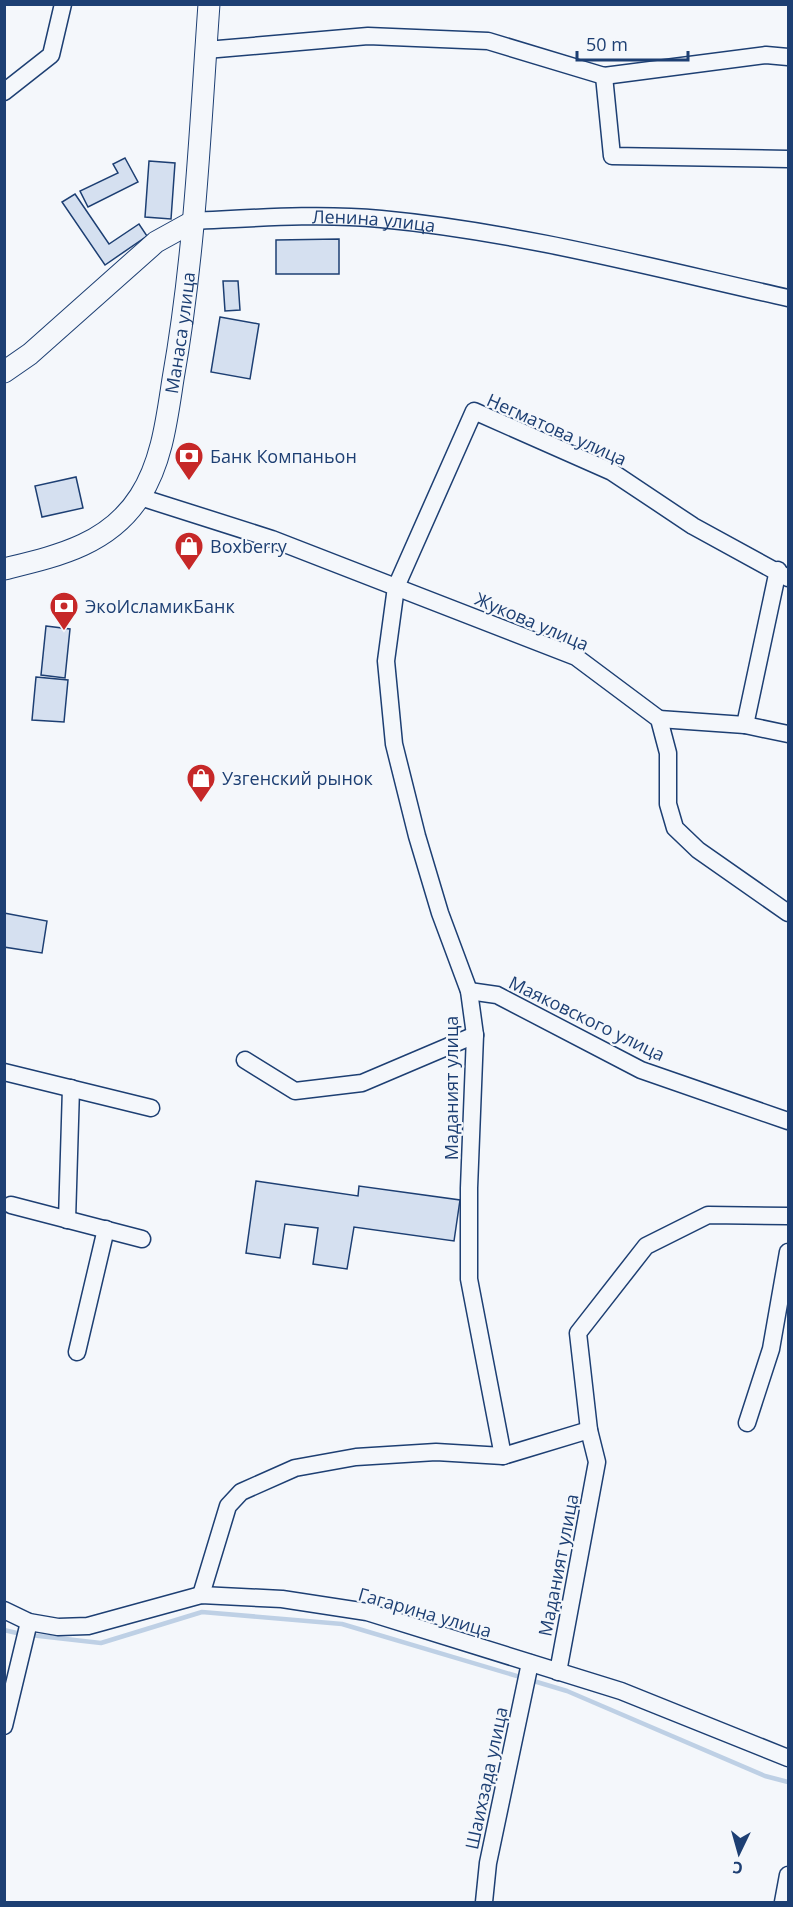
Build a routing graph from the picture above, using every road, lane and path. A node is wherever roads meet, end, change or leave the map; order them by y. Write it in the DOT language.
graph roads {
  1 [pos="63,4"];
  2 [pos="209,4"];
  3 [pos="206,50"];
  4 [pos="789,57"];
  5 [pos="604,76"];
  6 [pos="4,92"];
  7 [pos="789,159"];
  8 [pos="194,221"];
  9 [pos="789,298"];
  10 [pos="4,372"];
  11 [pos="140,497"];
  12 [pos="4,569"];
  13 [pos="783,574"];
  14 [pos="396,587"];
  15 [pos="658,719"];
  16 [pos="745,725"];
  17 [pos="789,734"];
  18 [pos="789,913"];
  19 [pos="469,991"];
  20 [pos="475,1035"];
  21 [pos="245,1060"];
  22 [pos="4,1072"];
  23 [pos="71,1088"];
  24 [pos="151,1108"];
  25 [pos="789,1121"];
  26 [pos="11,1205"];
  27 [pos="789,1216"];
  28 [pos="67,1220"];
  29 [pos="106,1229"];
  30 [pos="142,1239"];
  31 [pos="789,1252"];
  32 [pos="77,1352"];
  33 [pos="747,1423"];
  34 [pos="589,1430"];
  35 [pos="503,1456"];
  36 [pos="201,1595"];
  37 [pos="4,1610"];
  38 [pos="29,1622"];
  39 [pos="530,1663"];
  40 [pos="558,1672"];
  41 [pos="4,1726"];
  42 [pos="789,1758"];
  43 [pos="789,1875"];
  44 [pos="484,1902"];
  45 [pos="783,1902"];
  1 -- 6 [label="street"];
  2 -- 3 [label="main road, Манаса улица"];
  3 -- 5 [label="street"];
  3 -- 8 [label="main road, Манаса улица"];
  4 -- 5 [label="street"];
  5 -- 7 [label="street"];
  8 -- 9 [label="street, Ленина улица"];
  8 -- 10 [label="main road, Ленина улица"];
  8 -- 11 [label="main road, Манаса улица"];
  11 -- 12 [label="main road, Манаса улица"];
  11 -- 14 [label="street, Жукова улица"];
  13 -- 14 [label="street, Негматова улица"];
  13 -- 16 [label="street"];
  14 -- 15 [label="street, Жукова улица"];
  14 -- 19 [label="street, Маданият улица"];
  15 -- 16 [label="street"];
  15 -- 18 [label="street"];
  16 -- 17 [label="street"];
  19 -- 20 [label="street, Маданият улица"];
  19 -- 25 [label="street, Маяковского улица"];
  20 -- 21 [label="street"];
  20 -- 35 [label="street, Маданият улица"];
  22 -- 23 [label="street"];
  23 -- 24 [label="street"];
  23 -- 28 [label="street"];
  26 -- 28 [label="street"];
  27 -- 34 [label="street, Маданият улица"];
  28 -- 29 [label="street"];
  29 -- 30 [label="street"];
  29 -- 32 [label="street"];
  31 -- 33 [label="street"];
  34 -- 35 [label="street"];
  34 -- 40 [label="street, Маданият улица"];
  35 -- 36 [label="street"];
  36 -- 38 [label="street, Гагарина улица"];
  36 -- 39 [label="street, Гагарина улица"];
  37 -- 38 [label="street, Гагарина улица"];
  38 -- 41 [label="street"];
  39 -- 40 [label="street, Гагарина улица"];
  39 -- 44 [label="street, Шаихзада улица"];
  40 -- 42 [label="street, Гагарина улица"];
  43 -- 45 [label="street"];
}
